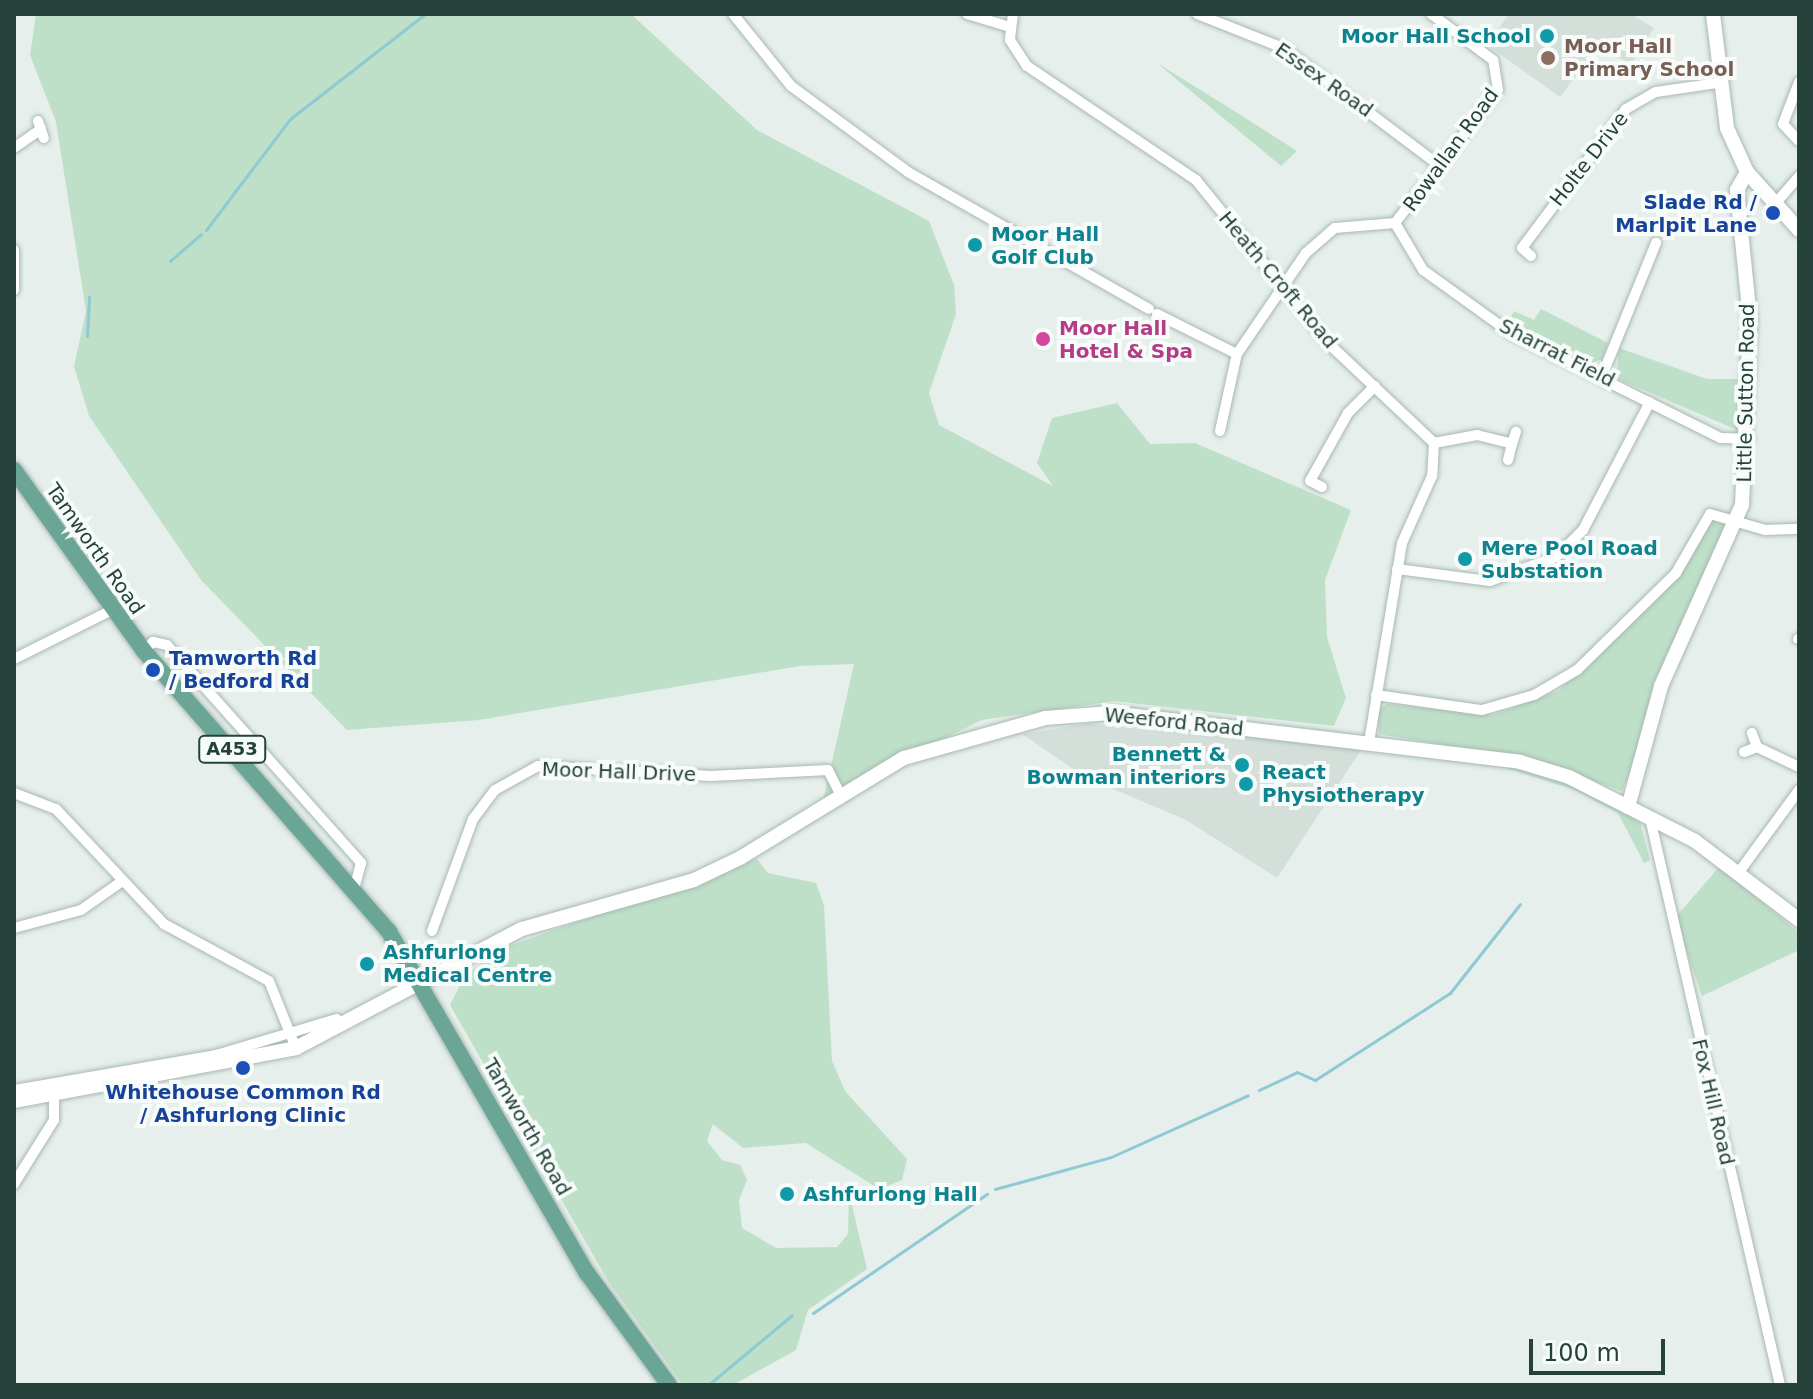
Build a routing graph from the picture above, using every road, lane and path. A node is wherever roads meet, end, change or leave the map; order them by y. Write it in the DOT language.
graph roads {
  1 [pos="733,14"];
  2 [pos="967,14"];
  3 [pos="1013,14"];
  4 [pos="1197,14"];
  5 [pos="1431,14"];
  6 [pos="1713,14"];
  7 [pos="1010,27"];
  8 [pos="1799,82"];
  9 [pos="1718,83"];
  10 [pos="41,129"];
  11 [pos="1799,141"];
  12 [pos="14,148"];
  13 [pos="1440,166"];
  14 [pos="1747,172"];
  15 [pos="1799,176"];
  16 [pos="1796,190"];
  17 [pos="1775,204"];
  18 [pos="1395,223"];
  19 [pos="1799,230"];
  20 [pos="1510,242"];
  21 [pos="1656,243"];
  22 [pos="1522,248"];
  23 [pos="14,250"];
  24 [pos="1531,256"];
  25 [pos="1281,286"];
  26 [pos="14,290"];
  27 [pos="1237,354"];
  28 [pos="1602,376"];
  29 [pos="1375,386"];
  30 [pos="1650,402"];
  31 [pos="1220,431"];
  32 [pos="1516,432"];
  33 [pos="1749,439"];
  34 [pos="1434,443"];
  35 [pos="1512,444"];
  36 [pos="1508,460"];
  37 [pos="14,470"];
  38 [pos="1299,476"];
  39 [pos="1310,481"];
  40 [pos="1322,487"];
  41 [pos="1737,518"];
  42 [pos="1799,529"];
  43 [pos="1397,569"];
  44 [pos="112,610"];
  45 [pos="14,659"];
  46 [pos="1376,695"];
  47 [pos="1752,733"];
  48 [pos="1369,742"];
  49 [pos="1757,747"];
  50 [pos="1744,752"];
  51 [pos="1799,767"];
  52 [pos="1799,790"];
  53 [pos="14,793"];
  54 [pos="841,795"];
  55 [pos="1628,807"];
  56 [pos="1650,818"];
  57 [pos="1739,872"];
  58 [pos="121,882"];
  59 [pos="1799,920"];
  60 [pos="14,928"];
  61 [pos="432,931"];
  62 [pos="421,987"];
  63 [pos="337,1019"];
  64 [pos="294,1042"];
  65 [pos="56,1088"];
  66 [pos="14,1090"];
  67 [pos="14,1101"];
  68 [pos="14,1184"];
  69 [pos="669,1385"];
  70 [pos="1780,1385"];
  1 -- 27 [label="street"];
  2 -- 7 [label="street"];
  3 -- 7 [label="street"];
  4 -- 13 [label="street, Essex Road"];
  5 -- 13 [label="street, Rowallan Road"];
  6 -- 9 [label="street"];
  7 -- 25 [label="street, Heath Croft Road"];
  8 -- 11 [label="street"];
  9 -- 14 [label="street"];
  9 -- 22 [label="street, Holte Drive"];
  10 -- 12 [label="street"];
  13 -- 18 [label="street, Rowallan Road"];
  14 -- 17 [label="street"];
  14 -- 33 [label="street, Little Sutton Road"];
  15 -- 16 [label="street"];
  16 -- 17 [label="street"];
  17 -- 19 [label="street"];
  18 -- 25 [label="street, Rowallan Road"];
  18 -- 28 [label="street, Sharrat Field"];
  20 -- 22 [label="street"];
  21 -- 28 [label="street"];
  22 -- 24 [label="street"];
  23 -- 26 [label="street"];
  25 -- 27 [label="street, Rowallan Road"];
  25 -- 29 [label="street, Heath Croft Road"];
  27 -- 31 [label="street"];
  28 -- 30 [label="street, Sharrat Field"];
  29 -- 34 [label="street, Heath Croft Road"];
  29 -- 39 [label="street"];
  30 -- 33 [label="street, Sharrat Field"];
  30 -- 43 [label="street"];
  32 -- 35 [label="street"];
  33 -- 41 [label="street, Little Sutton Road"];
  34 -- 35 [label="street"];
  34 -- 43 [label="street"];
  35 -- 36 [label="street"];
  37 -- 44 [label="main road, Tamworth Road / A453"];
  38 -- 39 [label="street"];
  39 -- 40 [label="street"];
  41 -- 42 [label="street"];
  41 -- 46 [label="street"];
  41 -- 55 [label="street, Little Sutton Road"];
  43 -- 46 [label="street"];
  44 -- 45 [label="street"];
  44 -- 62 [label="main road, Tamworth Road / A453"];
  46 -- 48 [label="street"];
  47 -- 49 [label="street"];
  48 -- 54 [label="street, Weeford Road"];
  48 -- 55 [label="street, Weeford Road"];
  49 -- 50 [label="street"];
  49 -- 51 [label="street"];
  52 -- 57 [label="street"];
  53 -- 58 [label="street"];
  54 -- 61 [label="street, Moor Hall Drive"];
  54 -- 62 [label="street, Weeford Road"];
  55 -- 56 [label="street, Weeford Road"];
  56 -- 57 [label="street, Weeford Road"];
  56 -- 70 [label="street, Fox Hill Road"];
  57 -- 59 [label="street, Weeford Road"];
  58 -- 60 [label="street"];
  58 -- 64 [label="street"];
  62 -- 64 [label="street, Weeford Road"];
  62 -- 69 [label="main road, Tamworth Road / A453"];
  63 -- 64 [label="street"];
  64 -- 65 [label="street, Weeford Road"];
  65 -- 66 [label="street"];
  65 -- 67 [label="street, Weeford Road"];
  65 -- 68 [label="street"];
}
